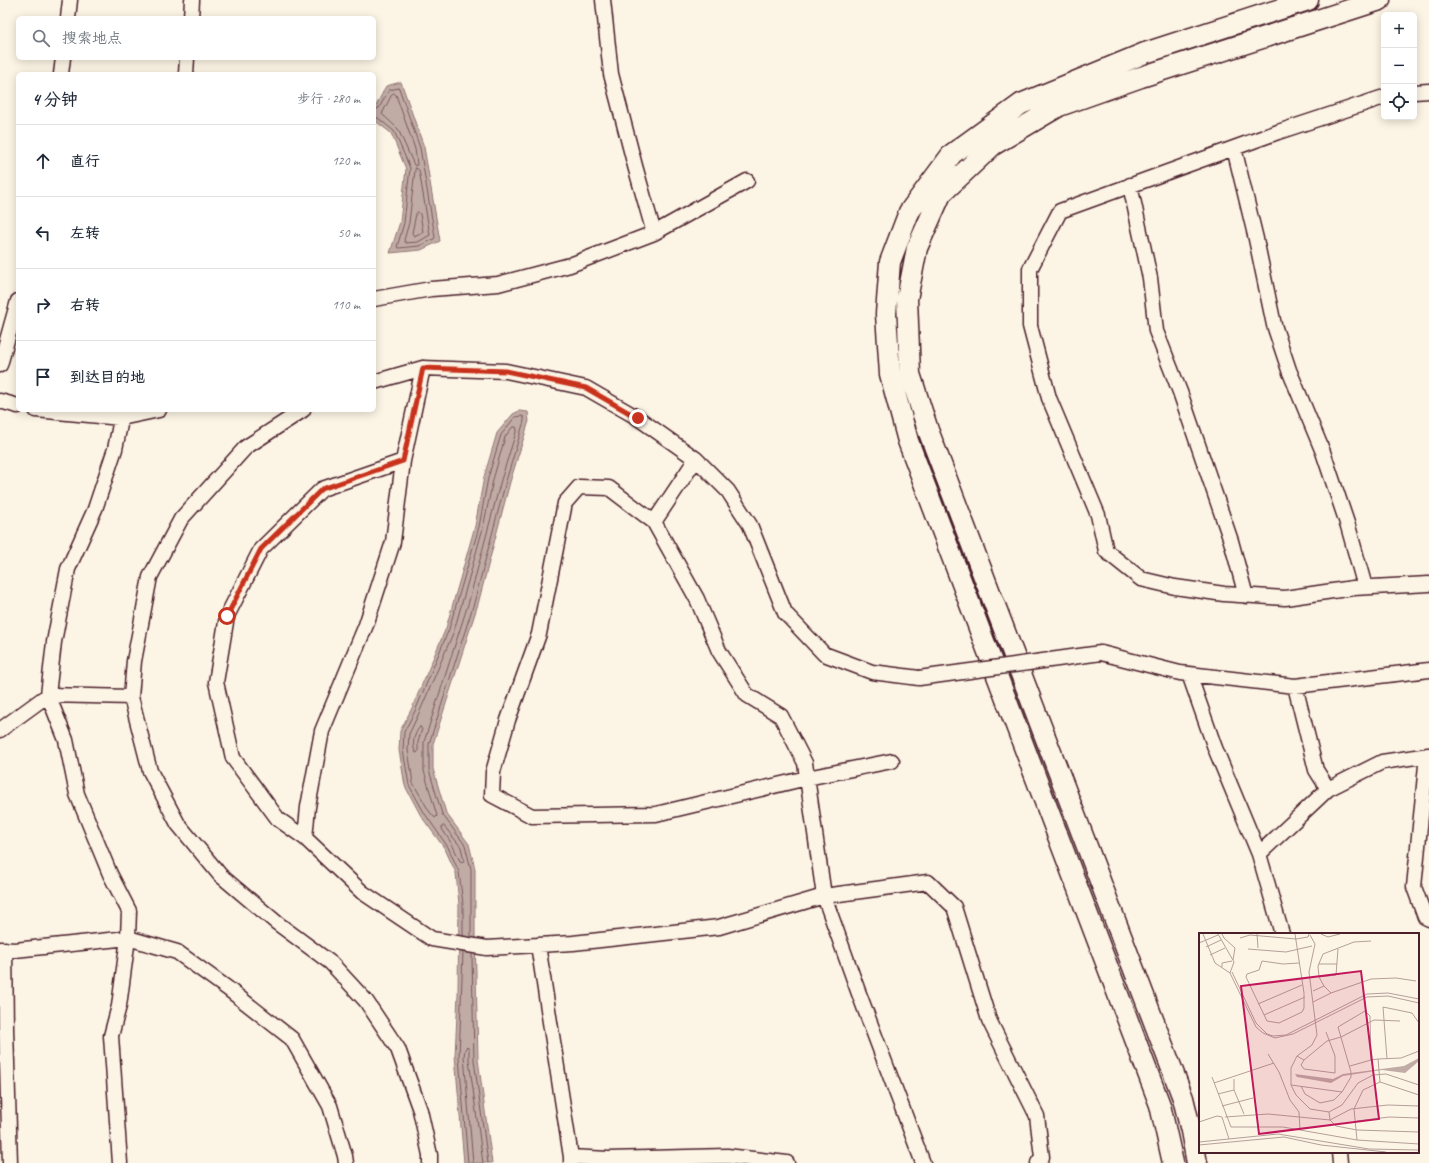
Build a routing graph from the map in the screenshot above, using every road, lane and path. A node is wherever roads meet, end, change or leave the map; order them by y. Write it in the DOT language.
graph roads {
  1 [pos="70,0"];
  2 [pos="192,0"];
  3 [pos="602,0"];
  4 [pos="1308,0"];
  5 [pos="1380,0"];
  6 [pos="68,16"];
  7 [pos="191,16"];
  8 [pos="63,60"];
  9 [pos="187,60"];
  10 [pos="61,72"];
  11 [pos="186,72"];
  12 [pos="1429,91"];
  13 [pos="1417,92"];
  14 [pos="1381,98"];
  15 [pos="1234,148"];
  16 [pos="747,181"];
  17 [pos="1130,185"];
  18 [pos="654,233"];
  19 [pos="376,299"];
  20 [pos="16,308"];
  21 [pos="0,365"];
  22 [pos="423,368"];
  23 [pos="376,381"];
  24 [pos="0,401"];
  25 [pos="16,405"];
  26 [pos="79,412"];
  27 [pos="140,412"];
  28 [pos="300,412"];
  29 [pos="122,414"];
  30 [pos="696,459"];
  31 [pos="403,461"];
  32 [pos="654,522"];
  33 [pos="1429,584"];
  34 [pos="1365,587"];
  35 [pos="1246,596"];
  36 [pos="1429,670"];
  37 [pos="1189,674"];
  38 [pos="1295,686"];
  39 [pos="48,695"];
  40 [pos="131,697"];
  41 [pos="0,730"];
  42 [pos="1428,755"];
  43 [pos="892,760"];
  44 [pos="807,778"];
  45 [pos="1328,789"];
  46 [pos="304,838"];
  47 [pos="1259,854"];
  48 [pos="824,896"];
  49 [pos="1429,919"];
  50 [pos="1282,933"];
  51 [pos="128,938"];
  52 [pos="538,945"];
  53 [pos="3,949"];
  54 [pos="1339,1153"];
  55 [pos="571,1160"];
  56 [pos="10,1163"];
  57 [pos="120,1163"];
  58 [pos="346,1163"];
  59 [pos="430,1163"];
  60 [pos="787,1163"];
  61 [pos="923,1163"];
  62 [pos="1038,1163"];
  63 [pos="1173,1163"];
  64 [pos="1197,1163"];
  65 [pos="1340,1163"];
  1 -- 6 [label="street"];
  2 -- 7 [label="street"];
  3 -- 18 [label="street"];
  4 -- 63 [label="street"];
  5 -- 64 [label="street"];
  8 -- 10 [label="street"];
  9 -- 11 [label="street"];
  12 -- 13 [label="street"];
  14 -- 15 [label="street"];
  15 -- 17 [label="street"];
  15 -- 34 [label="street"];
  16 -- 18 [label="street"];
  17 -- 35 [label="street"];
  17 -- 35 [label="street"];
  18 -- 19 [label="street"];
  20 -- 21 [label="street"];
  22 -- 23 [label="street"];
  22 -- 30 [label="street"];
  22 -- 31 [label="street"];
  24 -- 25 [label="street"];
  26 -- 29 [label="street"];
  27 -- 29 [label="street"];
  28 -- 40 [label="street"];
  29 -- 39 [label="street"];
  30 -- 32 [label="street"];
  30 -- 37 [label="street, bridge"];
  31 -- 46 [label="street"];
  31 -- 46 [label="street"];
  32 -- 44 [label="street"];
  32 -- 44 [label="street"];
  33 -- 34 [label="street"];
  34 -- 35 [label="street"];
  36 -- 38 [label="street"];
  37 -- 38 [label="street"];
  37 -- 47 [label="street"];
  38 -- 45 [label="street"];
  39 -- 40 [label="street"];
  39 -- 41 [label="street"];
  39 -- 51 [label="street"];
  40 -- 59 [label="street"];
  42 -- 45 [label="street"];
  42 -- 49 [label="street"];
  43 -- 44 [label="street"];
  44 -- 48 [label="street"];
  45 -- 47 [label="street"];
  46 -- 52 [label="street"];
  47 -- 50 [label="street"];
  48 -- 52 [label="street"];
  48 -- 61 [label="street"];
  48 -- 62 [label="street"];
  51 -- 53 [label="street"];
  51 -- 57 [label="street"];
  51 -- 58 [label="street"];
  52 -- 55 [label="street"];
  53 -- 56 [label="street"];
  54 -- 65 [label="street"];
  55 -- 60 [label="street"];
}
